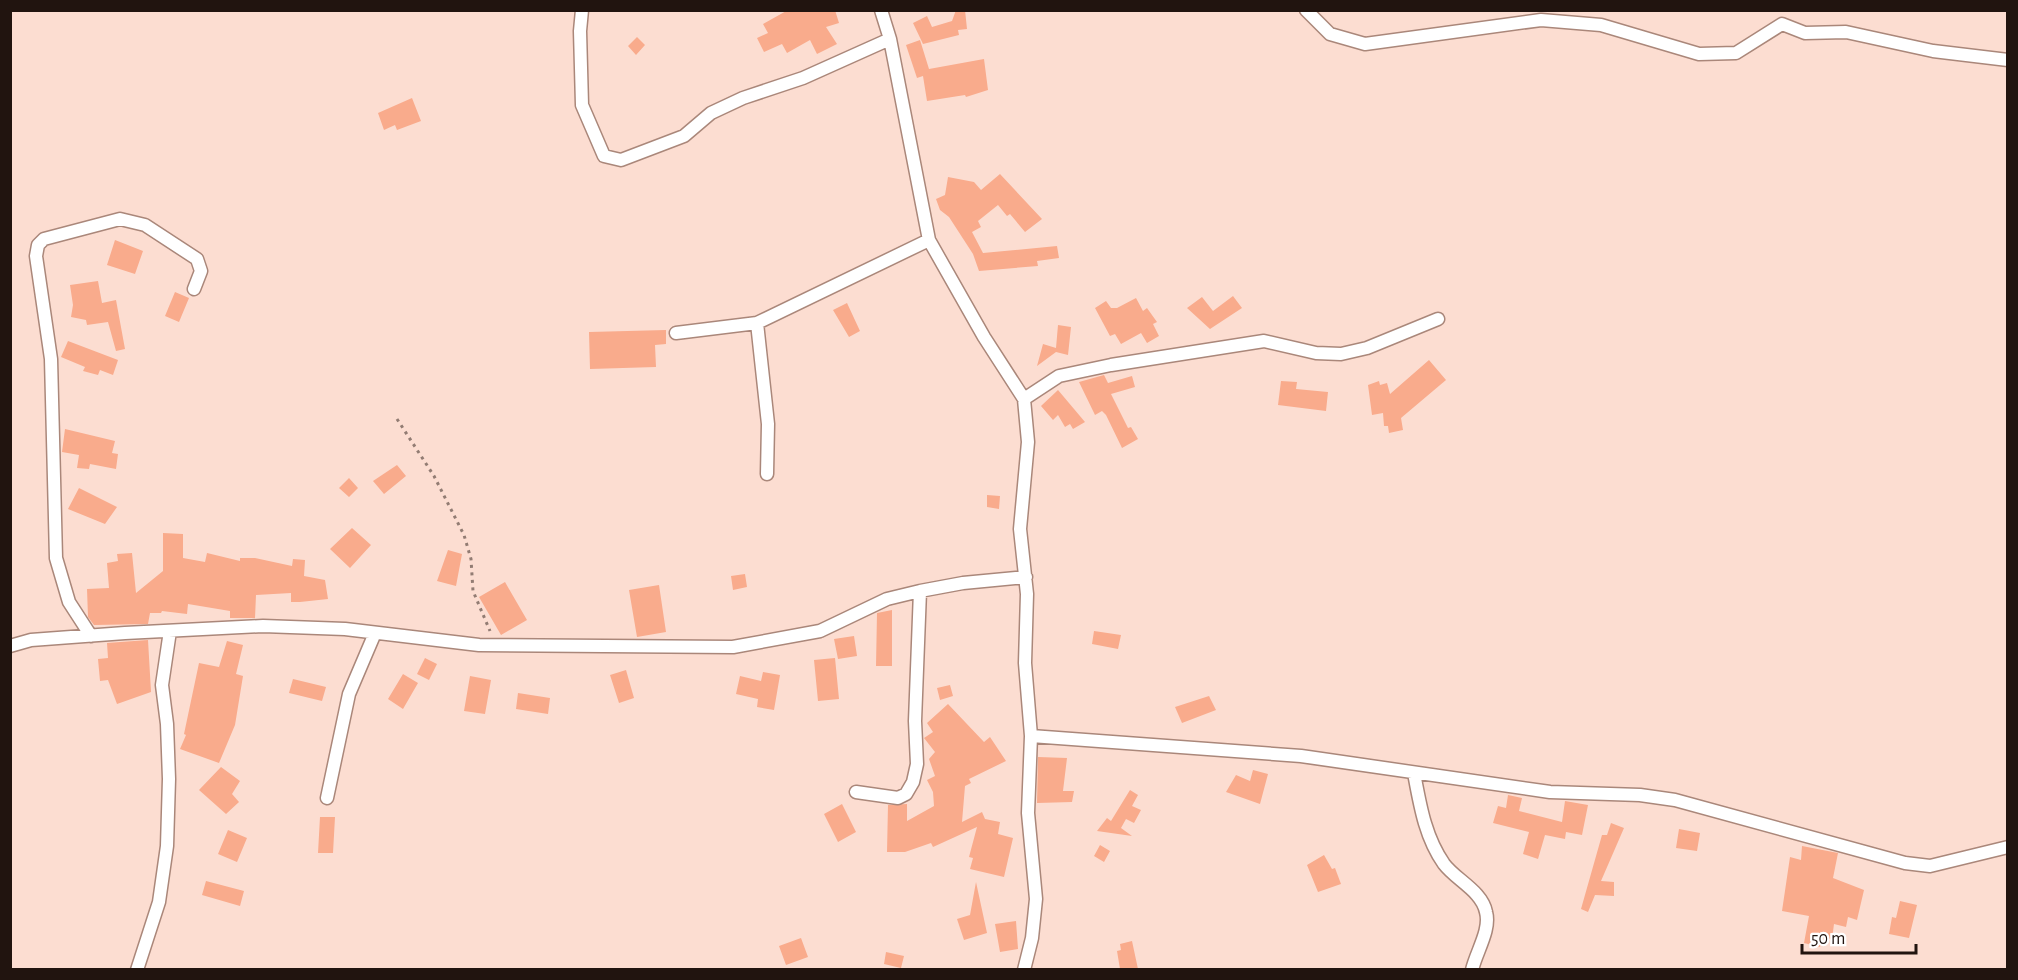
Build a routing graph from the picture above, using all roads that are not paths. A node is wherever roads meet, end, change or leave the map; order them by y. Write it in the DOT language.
graph roads {
  1 [pos="582,10"];
  2 [pos="881,10"];
  3 [pos="1306,10"];
  4 [pos="890,39"];
  5 [pos="2007,60"];
  6 [pos="930,240"];
  7 [pos="194,289"];
  8 [pos="1438,319"];
  9 [pos="757,323"];
  10 [pos="676,333"];
  11 [pos="1024,399"];
  12 [pos="767,474"];
  13 [pos="1026,577"];
  14 [pos="920,591"];
  15 [pos="170,631"];
  16 [pos="375,633"];
  17 [pos="91,636"];
  18 [pos="10,646"];
  19 [pos="1031,736"];
  20 [pos="1414,773"];
  21 [pos="856,792"];
  22 [pos="327,798"];
  23 [pos="2007,847"];
  24 [pos="137,969"];
  25 [pos="1024,969"];
  26 [pos="1472,969"];
  1 -- 4 [label="street"];
  2 -- 4 [label="street"];
  3 -- 5 [label="street"];
  4 -- 6 [label="street"];
  6 -- 9 [label="street"];
  6 -- 11 [label="street"];
  7 -- 17 [label="street"];
  8 -- 11 [label="street"];
  9 -- 10 [label="street"];
  9 -- 12 [label="street"];
  11 -- 13 [label="street"];
  13 -- 14 [label="street"];
  13 -- 19 [label="street"];
  14 -- 16 [label="street"];
  14 -- 21 [label="street"];
  15 -- 16 [label="street"];
  15 -- 17 [label="street"];
  15 -- 24 [label="street"];
  16 -- 22 [label="street"];
  17 -- 18 [label="street"];
  19 -- 20 [label="street"];
  19 -- 25 [label="street"];
  20 -- 23 [label="street"];
  20 -- 26 [label="street"];
}
